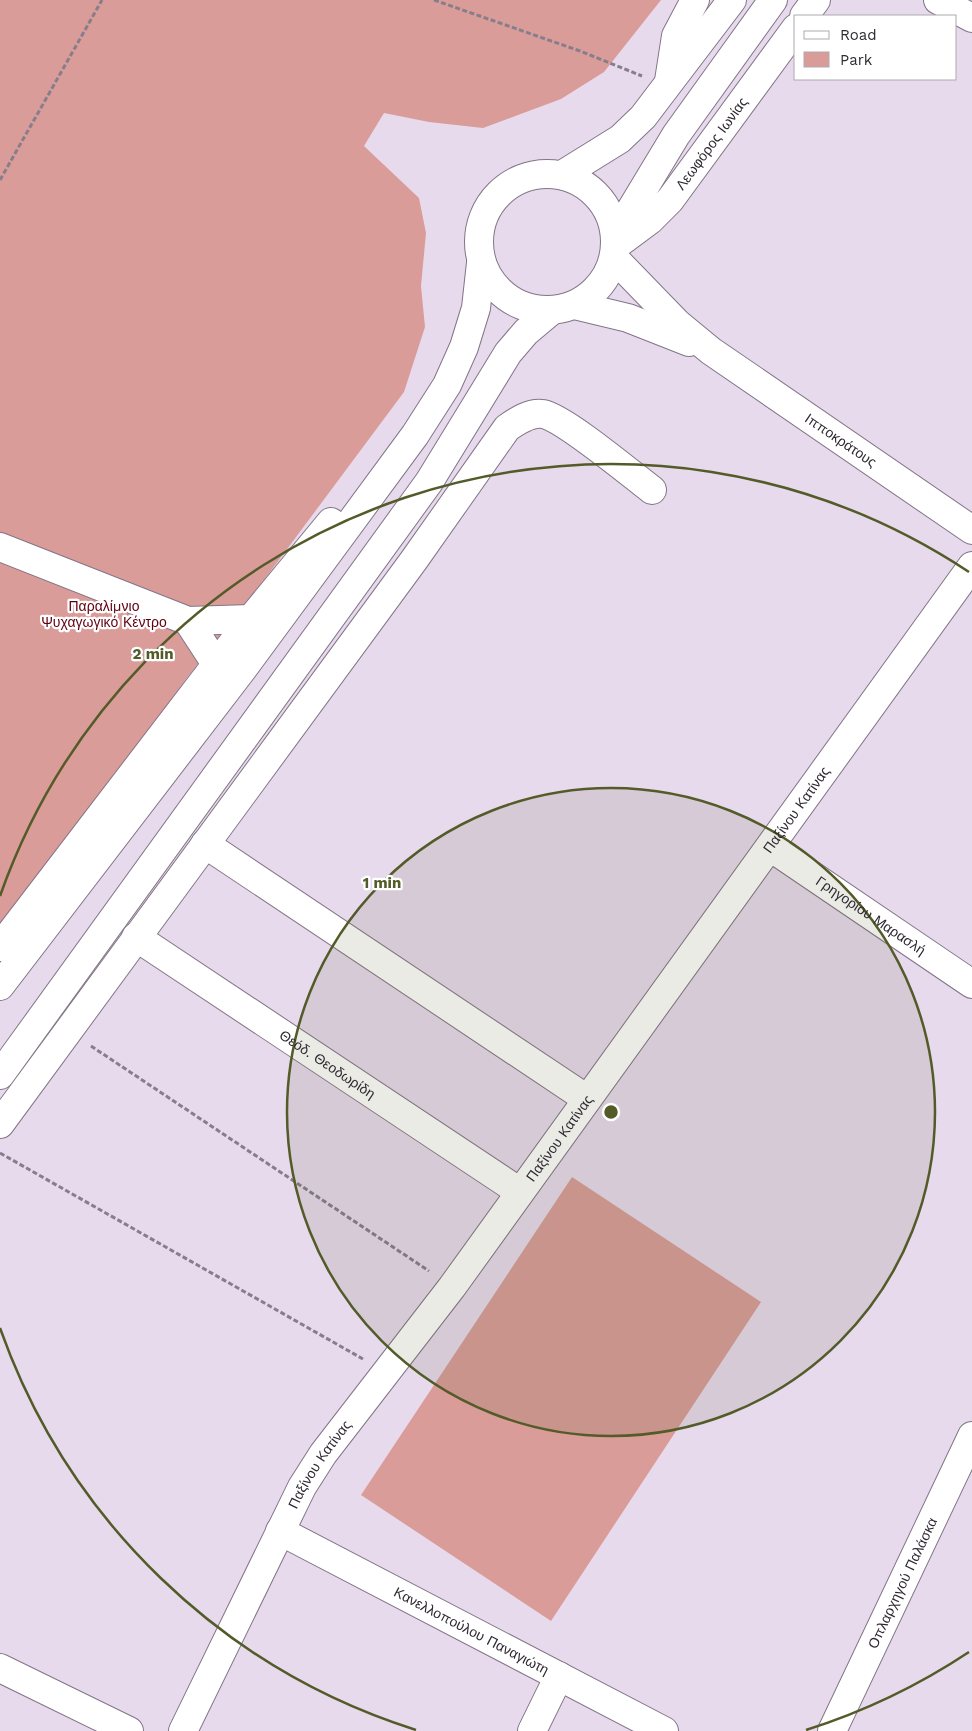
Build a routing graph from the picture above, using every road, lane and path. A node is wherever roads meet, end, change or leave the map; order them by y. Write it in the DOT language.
graph roads {
  1 [pos="102,0"];
  2 [pos="434,0"];
  3 [pos="694,0"];
  4 [pos="732,0"];
  5 [pos="773,0"];
  6 [pos="816,0"];
  7 [pos="938,0"];
  8 [pos="805,15"];
  9 [pos="972,18"];
  10 [pos="794,31"];
  11 [pos="668,87"];
  12 [pos="562,175"];
  13 [pos="0,180"];
  14 [pos="615,247"];
  15 [pos="481,263"];
  16 [pos="563,308"];
  17 [pos="711,352"];
  18 [pos="416,435"];
  19 [pos="652,490"];
  20 [pos="972,530"];
  21 [pos="0,547"];
  22 [pos="972,566"];
  23 [pos="251,619"];
  24 [pos="188,621"];
  25 [pos="216,664"];
  26 [pos="205,844"];
  27 [pos="770,847"];
  28 [pos="136,937"];
  29 [pos="0,948"];
  30 [pos="972,984"];
  31 [pos="0,986"];
  32 [pos="68,1031"];
  33 [pos="0,1075"];
  34 [pos="587,1099"];
  35 [pos="0,1124"];
  36 [pos="0,1154"];
  37 [pos="520,1192"];
  38 [pos="452,1287"];
  39 [pos="387,1373"];
  40 [pos="972,1436"];
  41 [pos="280,1531"];
  42 [pos="0,1668"];
  43 [pos="559,1676"];
  44 [pos="129,1731"];
  45 [pos="183,1731"];
  46 [pos="532,1731"];
  47 [pos="664,1731"];
  48 [pos="832,1731"];
  1 -- 13 [label="path"];
  2 -- 11 [label="path"];
  3 -- 11 [label="street"];
  4 -- 11 [label="street"];
  5 -- 14 [label="street"];
  6 -- 8 [label="street"];
  7 -- 9 [label="street"];
  10 -- 14 [label="street, Λεωφόρος Ιωνίας"];
  11 -- 12 [label="street"];
  12 -- 14 [label="street"];
  12 -- 15 [label="street"];
  14 -- 16 [label="street"];
  14 -- 17 [label="street, Ιπποκράτους"];
  15 -- 16 [label="street"];
  15 -- 18 [label="street"];
  16 -- 17 [label="street, Ιπποκράτους"];
  16 -- 33 [label="street"];
  17 -- 20 [label="street, Ιπποκράτους"];
  18 -- 23 [label="street"];
  18 -- 31 [label="street"];
  19 -- 26 [label="street"];
  21 -- 24 [label="street"];
  22 -- 27 [label="street, Παξίνου Κατίνας"];
  23 -- 24 [label="street"];
  23 -- 25 [label="street"];
  24 -- 25 [label="street"];
  25 -- 29 [label="street"];
  26 -- 28 [label="street"];
  26 -- 34 [label="street"];
  27 -- 30 [label="street, Γρηγορίου Μαρασλή"];
  27 -- 34 [label="street, Παξίνου Κατίνας"];
  28 -- 32 [label="street"];
  28 -- 37 [label="street, Θεόδ. Θεοδωρίδη"];
  32 -- 35 [label="street"];
  32 -- 38 [label="path"];
  34 -- 37 [label="street, Παξίνου Κατίνας"];
  36 -- 39 [label="path"];
  37 -- 38 [label="street, Παξίνου Κατίνας"];
  38 -- 39 [label="street, Παξίνου Κατίνας"];
  39 -- 41 [label="street, Παξίνου Κατίνας"];
  40 -- 48 [label="street, Οπλαρχηγού Παλάσκα"];
  41 -- 43 [label="street, Κανελλοπούλου Παναγιώτη"];
  41 -- 45 [label="street, Παξίνου Κατίνας"];
  42 -- 44 [label="street"];
  43 -- 46 [label="street"];
  43 -- 47 [label="street, Κανελλοπούλου Παναγιώτη"];
}
